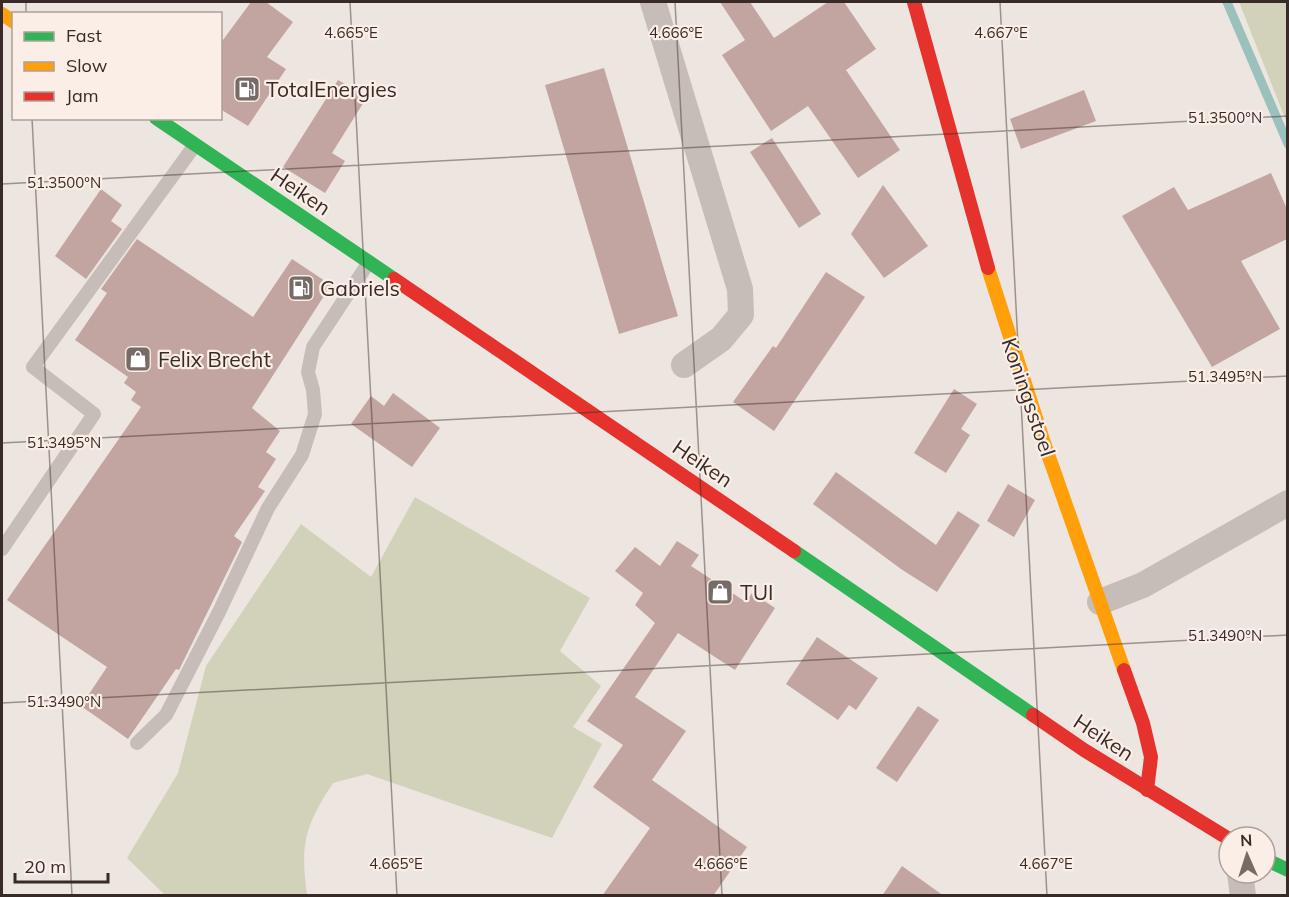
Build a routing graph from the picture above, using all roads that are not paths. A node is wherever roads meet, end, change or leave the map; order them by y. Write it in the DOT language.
graph roads {
  1 [pos="653,2"];
  2 [pos="914,2"];
  3 [pos="159,120"];
  4 [pos="195,145"];
  5 [pos="369,262"];
  6 [pos="684,366"];
  7 [pos="1287,503"];
  8 [pos="2,549"];
  9 [pos="1100,602"];
  10 [pos="137,743"];
  11 [pos="1147,790"];
  12 [pos="1217,833"];
  1 -- 6 [label="street"];
  2 -- 9 [label="main road, Koningsstoel"];
  3 -- 4 [label="main road, Heiken"];
  4 -- 5 [label="main road, Heiken"];
  4 -- 8 [label="lane"];
  5 -- 10 [label="lane"];
  5 -- 11 [label="main road, Heiken"];
  7 -- 9 [label="street"];
  9 -- 11 [label="main road, Koningsstoel"];
  11 -- 12 [label="main road, Heiken"];
}
